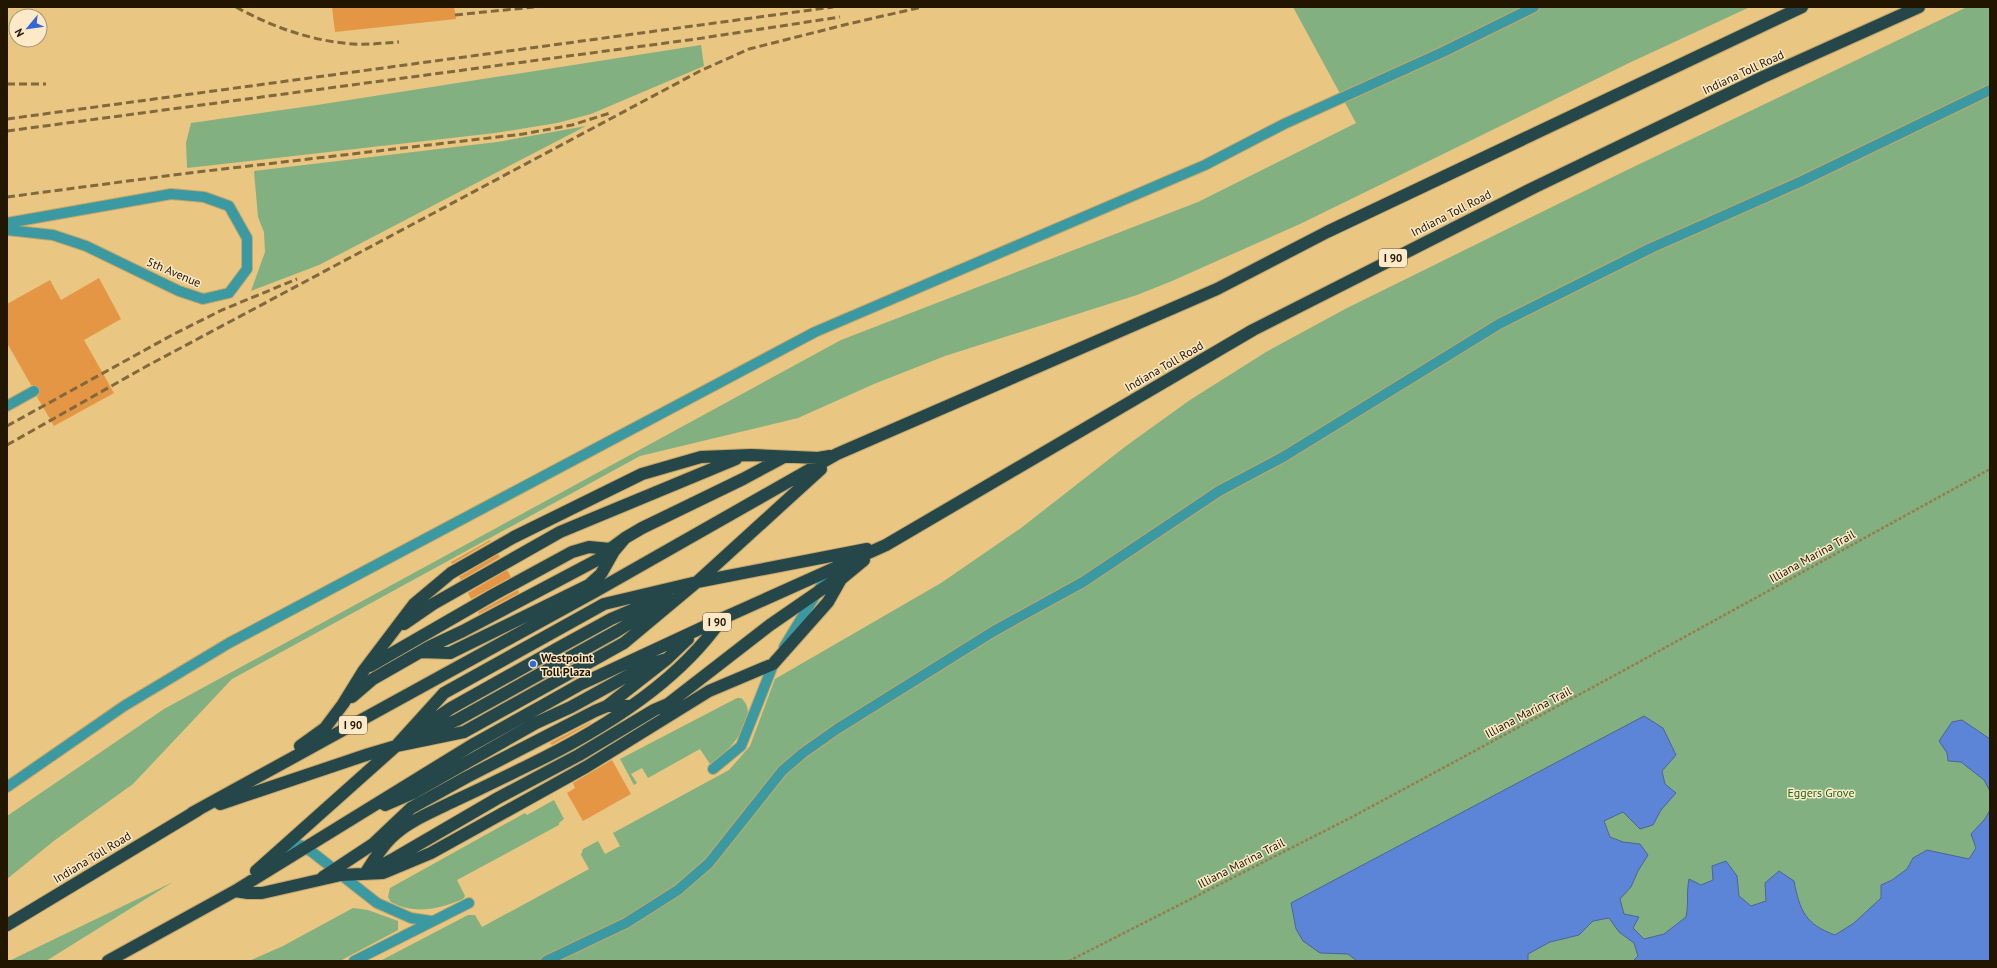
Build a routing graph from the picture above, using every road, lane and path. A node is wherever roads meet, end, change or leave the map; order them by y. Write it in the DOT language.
graph roads {
  1 [pos="1534,7"];
  2 [pos="1802,7"];
  3 [pos="1919,7"];
  4 [pos="1990,90"];
  5 [pos="7,223"];
  6 [pos="7,230"];
  7 [pos="34,391"];
  8 [pos="7,406"];
  9 [pos="837,454"];
  10 [pos="751,455"];
  11 [pos="787,456"];
  12 [pos="1990,469"];
  13 [pos="625,538"];
  14 [pos="886,545"];
  15 [pos="614,550"];
  16 [pos="870,554"];
  17 [pos="830,571"];
  18 [pos="697,582"];
  19 [pos="816,594"];
  20 [pos="716,622"];
  21 [pos="384,643"];
  22 [pos="421,652"];
  23 [pos="667,658"];
  24 [pos="773,664"];
  25 [pos="362,672"];
  26 [pos="709,691"];
  27 [pos="343,704"];
  28 [pos="666,705"];
  29 [pos="607,706"];
  30 [pos="629,706"];
  31 [pos="396,746"];
  32 [pos="296,749"];
  33 [pos="274,768"];
  34 [pos="714,769"];
  35 [pos="7,787"];
  36 [pos="413,793"];
  37 [pos="242,797"];
  38 [pos="368,809"];
  39 [pos="192,813"];
  40 [pos="383,835"];
  41 [pos="304,848"];
  42 [pos="130,850"];
  43 [pos="271,858"];
  44 [pos="375,858"];
  45 [pos="396,858"];
  46 [pos="337,872"];
  47 [pos="378,873"];
  48 [pos="365,874"];
  49 [pos="233,892"];
  50 [pos="469,903"];
  51 [pos="431,922"];
  52 [pos="7,925"];
  53 [pos="108,961"];
  54 [pos="354,961"];
  55 [pos="546,961"];
  56 [pos="1069,961"];
  1 -- 35 [label="street"];
  2 -- 9 [label="highway, I 90"];
  3 -- 14 [label="highway, Indiana Toll Road / I 90"];
  4 -- 55 [label="street"];
  5 -- 6 [label="street, 5th Avenue"];
  7 -- 8 [label="street"];
  9 -- 11 [label="highway"];
  9 -- 18 [label="highway, I 90"];
  9 -- 33 [label="highway, I 90"];
  10 -- 11 [label="highway"];
  10 -- 21 [label="highway"];
  10 -- 21 [label="highway"];
  11 -- 13 [label="highway"];
  12 -- 56 [label="path, Illiana Marina Trail"];
  13 -- 15 [label="highway"];
  13 -- 25 [label="highway"];
  14 -- 16 [label="highway, I 90"];
  14 -- 18 [label="highway, I 90"];
  15 -- 22 [label="highway"];
  15 -- 22 [label="highway"];
  16 -- 17 [label="highway, I 90"];
  16 -- 19 [label="highway"];
  16 -- 24 [label="highway"];
  17 -- 19 [label="street"];
  17 -- 20 [label="highway, I 90"];
  18 -- 31 [label="highway, I 90"];
  18 -- 31 [label="highway, I 90"];
  18 -- 31 [label="highway, I 90"];
  19 -- 24 [label="street"];
  19 -- 28 [label="highway"];
  20 -- 23 [label="highway"];
  20 -- 30 [label="highway"];
  20 -- 38 [label="highway, I 90"];
  21 -- 25 [label="highway"];
  22 -- 27 [label="highway"];
  23 -- 29 [label="highway"];
  23 -- 36 [label="highway"];
  24 -- 26 [label="highway"];
  24 -- 34 [label="street"];
  25 -- 27 [label="highway"];
  25 -- 32 [label="highway"];
  26 -- 28 [label="highway"];
  26 -- 47 [label="highway"];
  27 -- 32 [label="highway"];
  28 -- 30 [label="highway"];
  28 -- 45 [label="highway"];
  29 -- 30 [label="highway"];
  29 -- 40 [label="highway"];
  30 -- 44 [label="highway"];
  31 -- 37 [label="highway, I 90"];
  31 -- 43 [label="highway, I 90"];
  32 -- 33 [label="highway"];
  32 -- 39 [label="highway"];
  33 -- 37 [label="highway"];
  33 -- 39 [label="highway, I 90"];
  36 -- 38 [label="highway"];
  36 -- 40 [label="highway"];
  37 -- 39 [label="highway, I 90"];
  37 -- 42 [label="highway"];
  38 -- 41 [label="highway, I 90"];
  39 -- 42 [label="highway, Indiana Toll Road / I 90"];
  40 -- 46 [label="highway"];
  41 -- 43 [label="street"];
  41 -- 46 [label="street"];
  41 -- 49 [label="highway, I 90"];
  42 -- 52 [label="highway, Indiana Toll Road / I 90"];
  43 -- 49 [label="highway, I 90"];
  44 -- 45 [label="highway"];
  44 -- 48 [label="highway"];
  45 -- 47 [label="highway"];
  45 -- 48 [label="highway"];
  46 -- 48 [label="highway"];
  46 -- 49 [label="highway"];
  46 -- 51 [label="street"];
  47 -- 48 [label="highway"];
  49 -- 53 [label="highway, I 90"];
  50 -- 51 [label="street"];
  51 -- 54 [label="street"];
}
